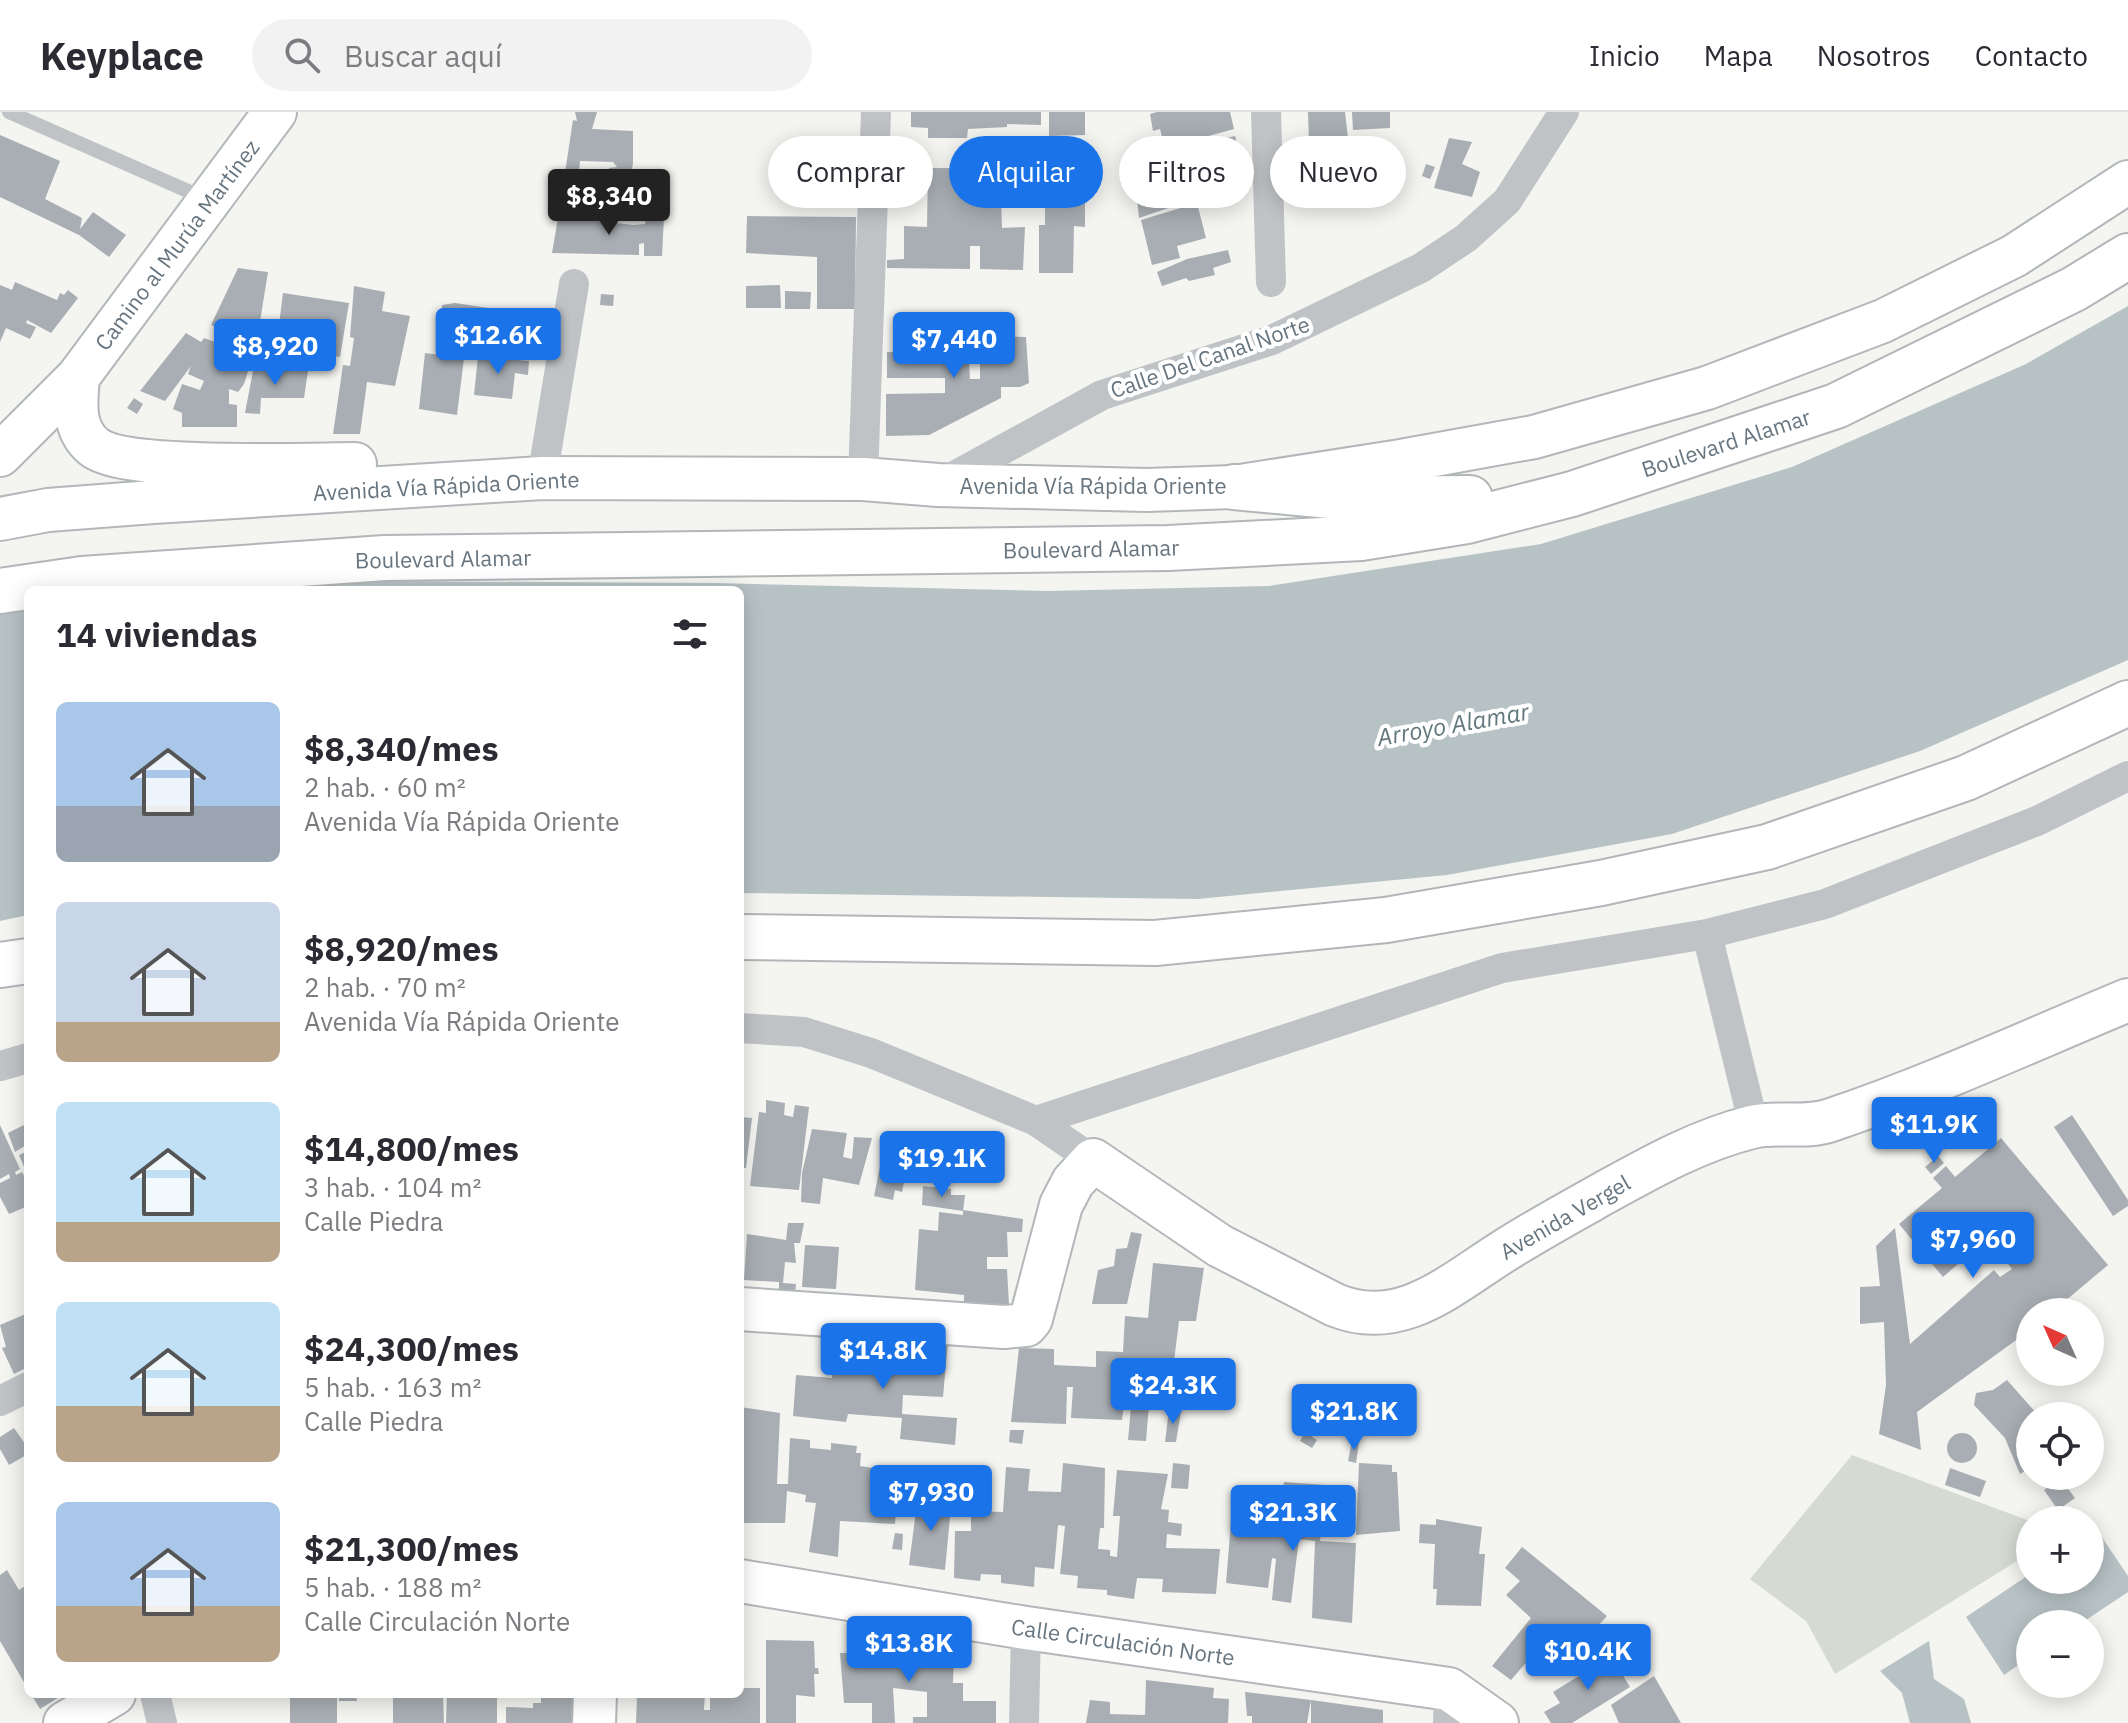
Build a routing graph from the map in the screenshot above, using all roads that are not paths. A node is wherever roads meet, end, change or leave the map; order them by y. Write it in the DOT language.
graph roads {
  1 [pos="9,112"];
  2 [pos="275,112"];
  3 [pos="876,112"];
  4 [pos="1266,112"];
  5 [pos="1564,112"];
  6 [pos="2128,182"];
  7 [pos="210,201"];
  8 [pos="2128,256"];
  9 [pos="1271,282"];
  10 [pos="574,284"];
  11 [pos="78,377"];
  12 [pos="0,455"];
  13 [pos="542,478"];
  14 [pos="863,479"];
  15 [pos="938,485"];
  16 [pos="1234,487"];
  17 [pos="1572,494"];
  18 [pos="0,519"];
  19 [pos="34,586"];
  20 [pos="24,587"];
  21 [pos="0,591"];
  22 [pos="2128,703"];
  23 [pos="2128,776"];
  24 [pos="1707,934"];
  25 [pos="744,937"];
  26 [pos="24,962"];
  27 [pos="0,965"];
  28 [pos="2128,1000"];
  29 [pos="744,1028"];
  30 [pos="24,1059"];
  31 [pos="0,1066"];
  32 [pos="1036,1121"];
  33 [pos="1754,1126"];
  34 [pos="1093,1160"];
  35 [pos="744,1309"];
  36 [pos="24,1389"];
  37 [pos="0,1401"];
  38 [pos="744,1582"];
  39 [pos="1026,1628"];
  40 [pos="107,1698"];
  41 [pos="156,1698"];
  42 [pos="595,1698"];
  43 [pos="1448,1706"];
  44 [pos="65,1723"];
  45 [pos="162,1723"];
  46 [pos="594,1723"];
  47 [pos="1024,1723"];
  48 [pos="1497,1723"];
  1 -- 7 [label="lane"];
  2 -- 7 [label="street, Camino al Murúa Martínez"];
  3 -- 14 [label="street"];
  4 -- 9 [label="street"];
  5 -- 15 [label="street, Calle Del Canal Norte"];
  6 -- 16 [label="street, Avenida Vía Rápida Oriente"];
  7 -- 11 [label="street, Camino al Murúa Martínez"];
  8 -- 17 [label="highway, Boulevard Alamar"];
  10 -- 13 [label="street"];
  11 -- 12 [label="street, Camino al Murúa Martínez"];
  11 -- 13 [label="street"];
  13 -- 14 [label="street, Avenida Vía Rápida Oriente"];
  13 -- 18 [label="street, Avenida Vía Rápida Oriente"];
  14 -- 15 [label="street, Avenida Vía Rápida Oriente"];
  15 -- 16 [label="street, Avenida Vía Rápida Oriente"];
  16 -- 17 [label="highway"];
  17 -- 19 [label="highway, Boulevard Alamar"];
  20 -- 21 [label="highway, Boulevard Alamar"];
  22 -- 25 [label="highway"];
  23 -- 24 [label="street"];
  24 -- 32 [label="street"];
  24 -- 33 [label="street"];
  26 -- 27 [label="highway"];
  28 -- 33 [label="street, Avenida Vergel"];
  29 -- 32 [label="street, Avenida Vergel"];
  30 -- 31 [label="street"];
  32 -- 34 [label="street, Avenida Vergel"];
  33 -- 34 [label="street, Avenida Vergel"];
  34 -- 35 [label="street"];
  36 -- 37 [label="street"];
  38 -- 39 [label="street, Calle Circulación Norte"];
  39 -- 43 [label="street, Calle Circulación Norte"];
  39 -- 47 [label="street"];
  40 -- 44 [label="street"];
  41 -- 45 [label="street"];
  42 -- 46 [label="street"];
  43 -- 48 [label="street, Calle Circulación Norte"];
}
